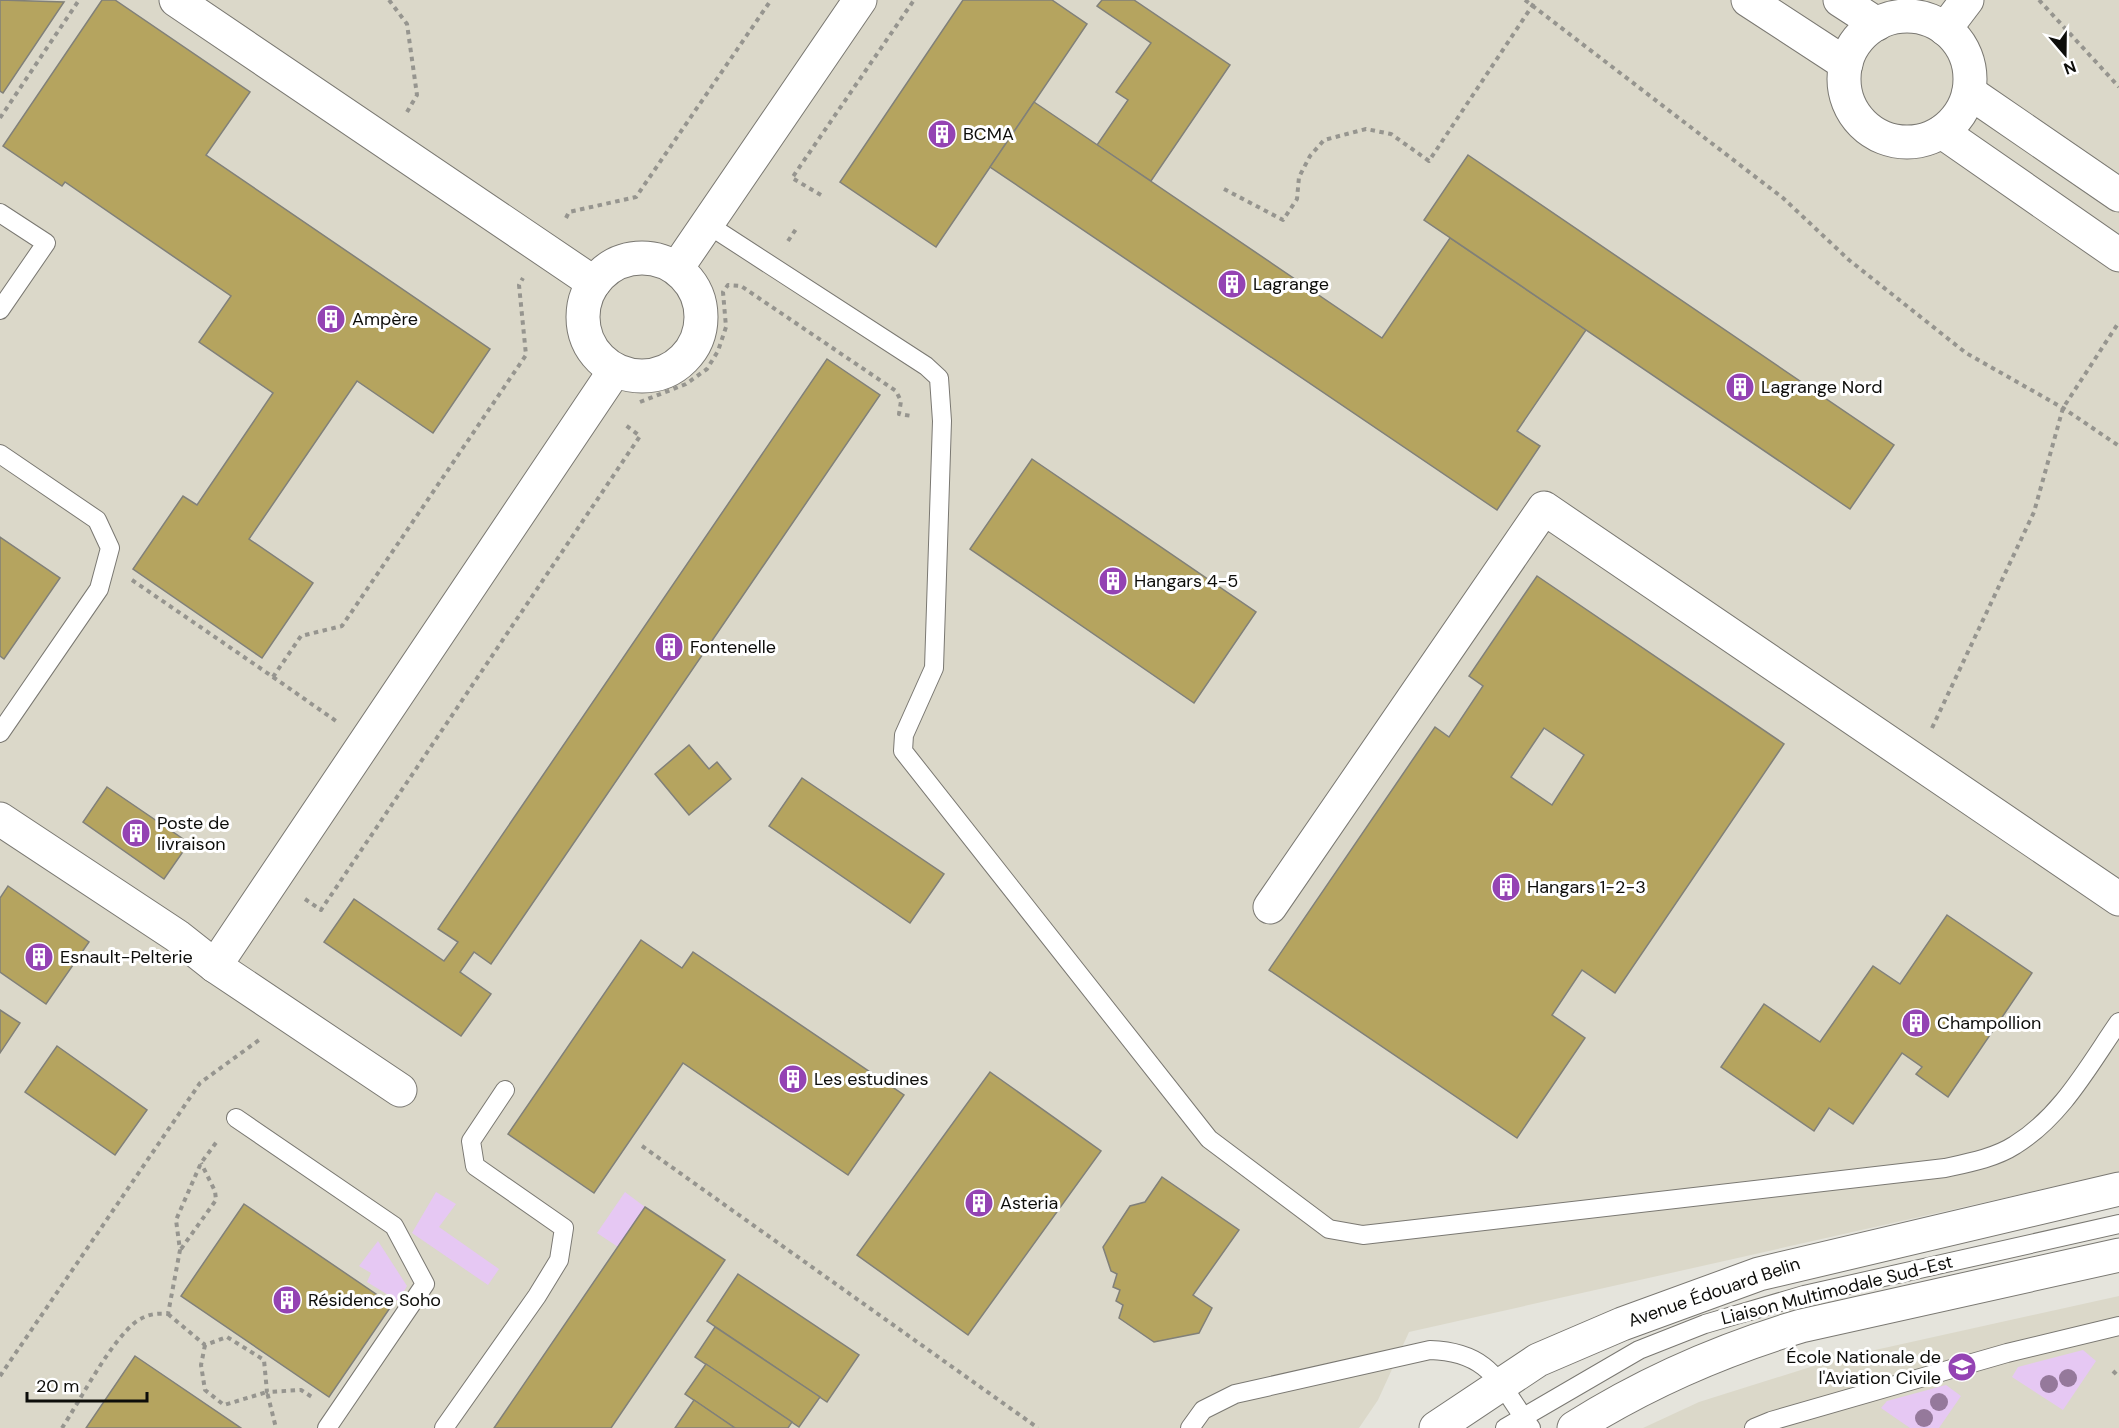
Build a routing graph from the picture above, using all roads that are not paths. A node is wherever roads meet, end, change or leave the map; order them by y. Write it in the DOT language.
graph roads {
  1 [pos="176,0"];
  2 [pos="860,0"];
  3 [pos="1748,0"];
  4 [pos="1840,0"];
  5 [pos="1967,0"];
  6 [pos="1877,24"];
  7 [pos="1945,28"];
  8 [pos="1846,64"];
  9 [pos="1969,92"];
  10 [pos="1942,132"];
  11 [pos="2119,195"];
  12 [pos="0,213"];
  13 [pos="707,224"];
  14 [pos="2119,255"];
  15 [pos="677,268"];
  16 [pos="594,283"];
  17 [pos="0,310"];
  18 [pos="615,370"];
  19 [pos="0,454"];
  20 [pos="0,733"];
  21 [pos="0,819"];
  22 [pos="2119,899"];
  23 [pos="1270,907"];
  24 [pos="215,966"];
  25 [pos="2119,1022"];
  26 [pos="400,1090"];
  27 [pos="505,1090"];
  28 [pos="236,1118"];
  29 [pos="2119,1189"];
  30 [pos="2119,1224"];
  31 [pos="2119,1255"];
  32 [pos="2119,1326"];
  33 [pos="1499,1384"];
  34 [pos="332,1421"];
  35 [pos="1527,1422"];
  36 [pos="444,1428"];
  37 [pos="1190,1428"];
  38 [pos="1436,1428"];
  39 [pos="1505,1428"];
  40 [pos="1574,1428"];
  41 [pos="1754,1428"];
  1 -- 16 [label="street"];
  2 -- 13 [label="street"];
  3 -- 8 [label="street"];
  4 -- 6 [label="street"];
  5 -- 7 [label="street"];
  6 -- 7 [label="street"];
  6 -- 8 [label="street"];
  7 -- 9 [label="street"];
  8 -- 10 [label="street"];
  9 -- 10 [label="street"];
  9 -- 11 [label="street"];
  10 -- 14 [label="street"];
  12 -- 17 [label="lane"];
  13 -- 15 [label="street"];
  13 -- 25 [label="lane"];
  15 -- 16 [label="street"];
  15 -- 18 [label="street"];
  16 -- 18 [label="street"];
  18 -- 24 [label="street"];
  19 -- 20 [label="lane"];
  21 -- 24 [label="street"];
  22 -- 23 [label="street"];
  24 -- 26 [label="street"];
  27 -- 36 [label="lane"];
  28 -- 34 [label="lane"];
  29 -- 33 [label="street, Avenue Édouard Belin"];
  30 -- 35 [label="lane, Liaison Multimodale Sud-Est"];
  31 -- 40 [label="street"];
  32 -- 41 [label="lane"];
  33 -- 35 [label="lane"];
  33 -- 37 [label="lane"];
  33 -- 38 [label="street, Avenue Édouard Belin"];
  35 -- 39 [label="lane, Liaison Multimodale Sud-Est"];
}
